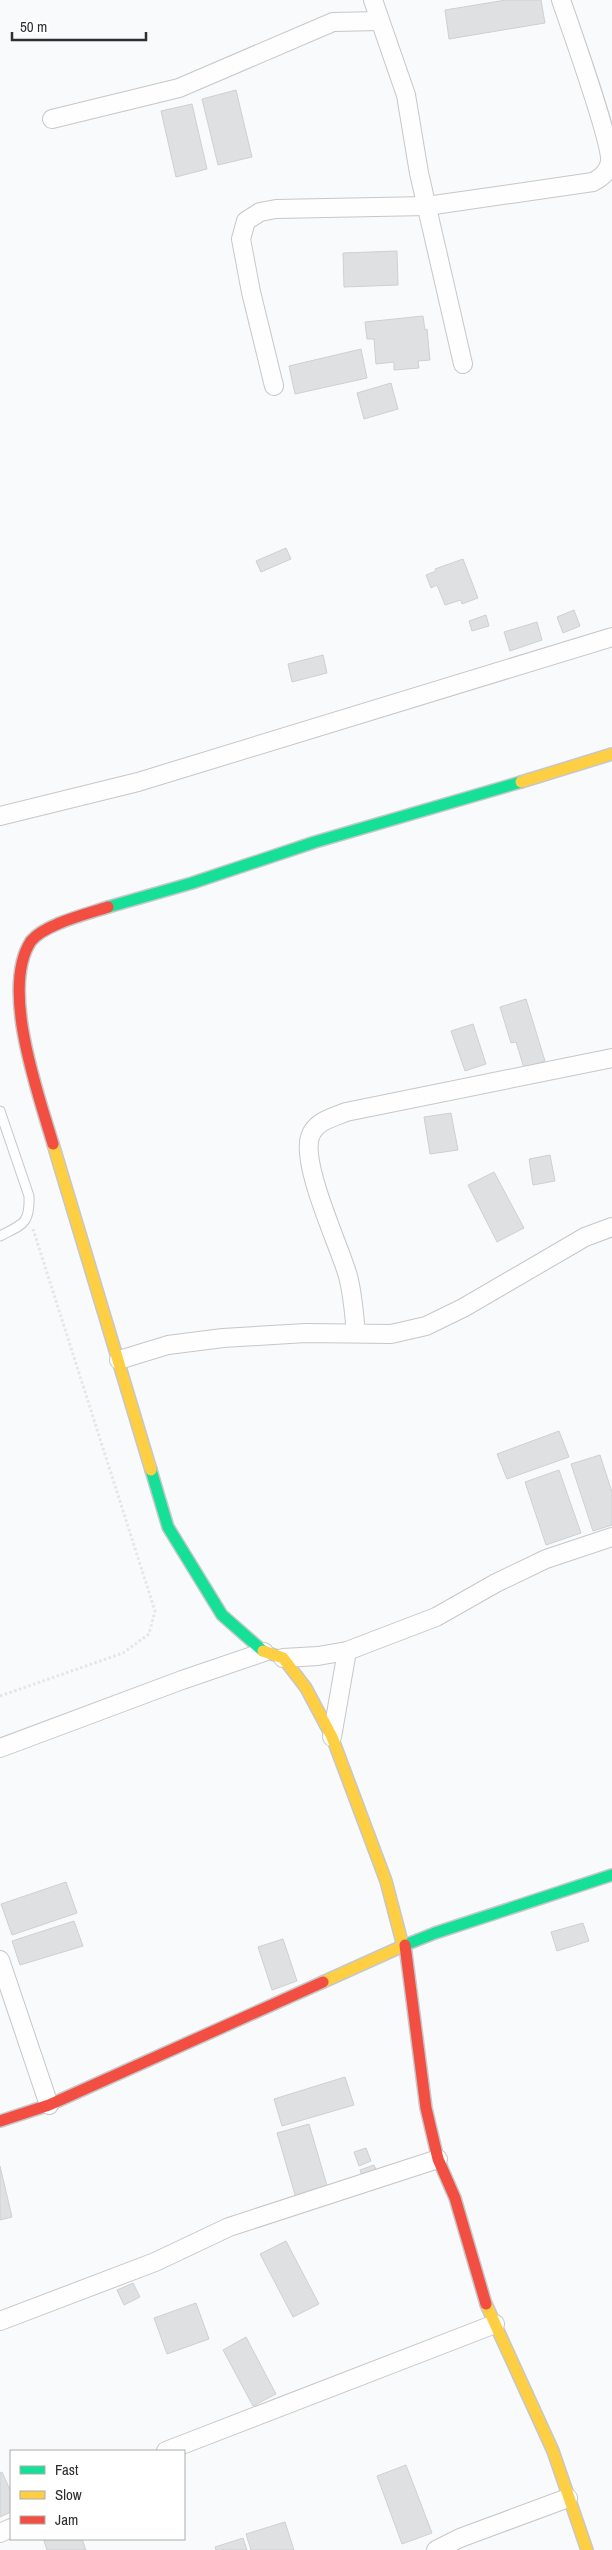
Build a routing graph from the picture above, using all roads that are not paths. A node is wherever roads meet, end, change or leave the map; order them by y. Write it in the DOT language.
graph roads {
  1 [pos="373,0"];
  2 [pos="562,0"];
  3 [pos="380,21"];
  4 [pos="52,119"];
  5 [pos="611,167"];
  6 [pos="427,206"];
  7 [pos="463,364"];
  8 [pos="274,386"];
  9 [pos="612,637"];
  10 [pos="612,754"];
  11 [pos="0,816"];
  12 [pos="612,1058"];
  13 [pos="0,1111"];
  14 [pos="612,1227"];
  15 [pos="0,1236"];
  16 [pos="356,1333"];
  17 [pos="118,1360"];
  18 [pos="612,1537"];
  19 [pos="347,1651"];
  20 [pos="264,1652"];
  21 [pos="283,1658"];
  22 [pos="332,1737"];
  23 [pos="0,1748"];
  24 [pos="612,1875"];
  25 [pos="403,1946"];
  26 [pos="0,1960"];
  27 [pos="49,2105"];
  28 [pos="0,2121"];
  29 [pos="438,2159"];
  30 [pos="0,2322"];
  31 [pos="496,2324"];
  32 [pos="169,2450"];
  33 [pos="568,2498"];
  34 [pos="436,2550"];
  35 [pos="587,2550"];
  1 -- 3 [label="street"];
  2 -- 5 [label="street"];
  3 -- 4 [label="street"];
  3 -- 6 [label="street"];
  5 -- 6 [label="street"];
  6 -- 7 [label="street"];
  6 -- 8 [label="street"];
  9 -- 11 [label="street"];
  10 -- 17 [label="street"];
  12 -- 16 [label="street"];
  13 -- 15 [label="lane"];
  14 -- 16 [label="street"];
  16 -- 17 [label="street"];
  17 -- 20 [label="street"];
  18 -- 19 [label="street"];
  19 -- 21 [label="street"];
  19 -- 22 [label="street"];
  20 -- 21 [label="street"];
  20 -- 23 [label="street"];
  21 -- 22 [label="street"];
  22 -- 25 [label="street"];
  24 -- 25 [label="street"];
  25 -- 27 [label="street"];
  25 -- 29 [label="street"];
  26 -- 27 [label="street"];
  27 -- 28 [label="street"];
  29 -- 30 [label="street"];
  29 -- 31 [label="street"];
  31 -- 32 [label="street"];
  31 -- 33 [label="street"];
  33 -- 34 [label="street"];
  33 -- 35 [label="street"];
}
